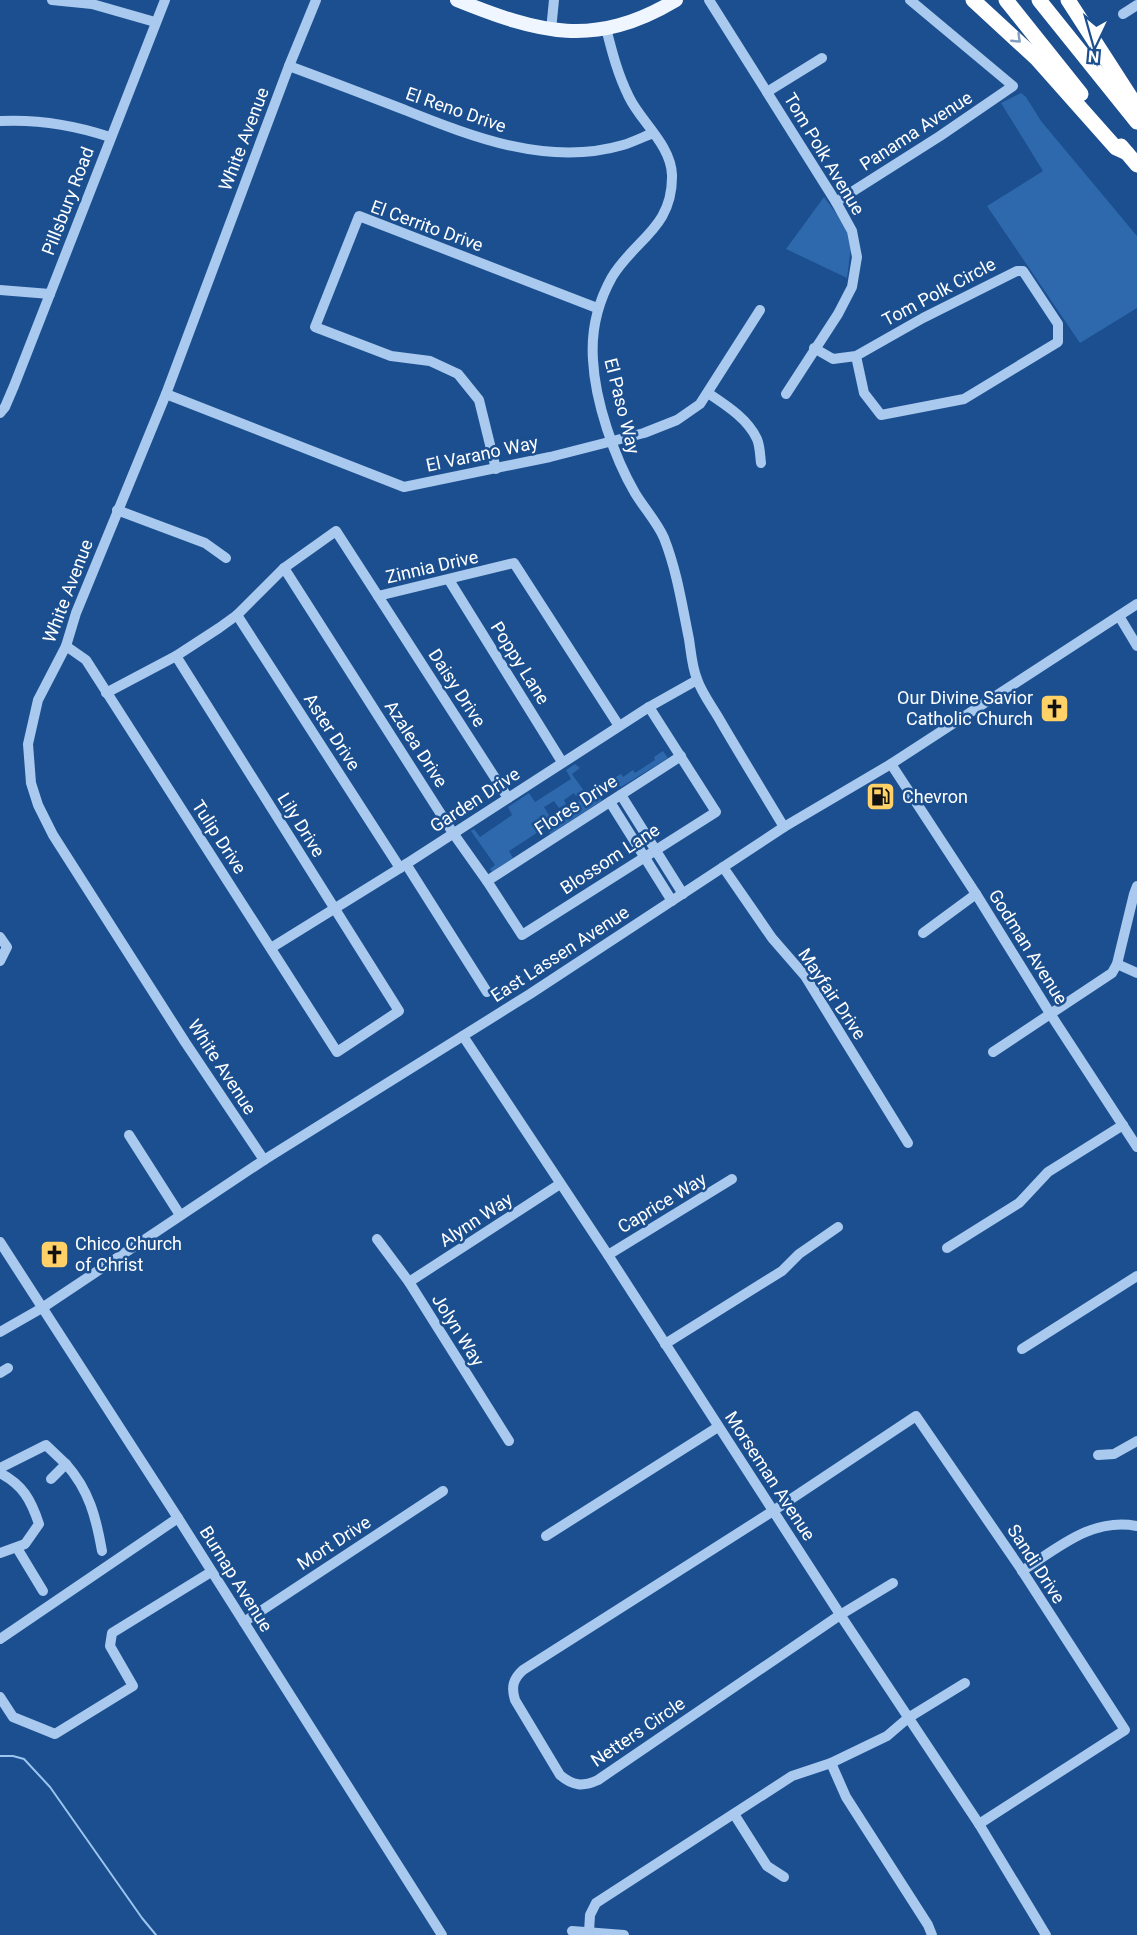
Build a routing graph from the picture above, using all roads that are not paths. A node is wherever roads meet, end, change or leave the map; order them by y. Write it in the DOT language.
graph roads {
  1 [pos="52,0"];
  2 [pos="165,0"];
  3 [pos="316,0"];
  4 [pos="457,0"];
  5 [pos="554,0"];
  6 [pos="676,0"];
  7 [pos="709,0"];
  8 [pos="910,0"];
  9 [pos="974,0"];
  10 [pos="1006,0"];
  11 [pos="1039,0"];
  12 [pos="1068,0"];
  13 [pos="1137,5"];
  14 [pos="1123,14"];
  15 [pos="155,22"];
  16 [pos="606,28"];
  17 [pos="552,30"];
  18 [pos="822,58"];
  19 [pos="288,66"];
  20 [pos="767,92"];
  21 [pos="1137,107"];
  22 [pos="0,121"];
  23 [pos="1137,122"];
  24 [pos="653,133"];
  25 [pos="110,137"];
  26 [pos="1132,159"];
  27 [pos="836,201"];
  28 [pos="0,290"];
  29 [pos="50,294"];
  30 [pos="597,309"];
  31 [pos="759,310"];
  32 [pos="814,348"];
  33 [pos="856,356"];
  34 [pos="708,393"];
  35 [pos="166,394"];
  36 [pos="786,394"];
  37 [pos="0,414"];
  38 [pos="611,441"];
  39 [pos="760,463"];
  40 [pos="496,469"];
  41 [pos="117,510"];
  42 [pos="226,558"];
  43 [pos="284,568"];
  44 [pos="449,580"];
  45 [pos="378,596"];
  46 [pos="1137,604"];
  47 [pos="237,615"];
  48 [pos="1119,616"];
  49 [pos="66,646"];
  50 [pos="1137,646"];
  51 [pos="176,656"];
  52 [pos="697,680"];
  53 [pos="106,693"];
  54 [pos="649,707"];
  55 [pos="619,726"];
  56 [pos="681,756"];
  57 [pos="562,762"];
  58 [pos="891,764"];
  59 [pos="621,795"];
  60 [pos="508,798"];
  61 [pos="610,802"];
  62 [pos="784,827"];
  63 [pos="453,833"];
  64 [pos="655,850"];
  65 [pos="645,857"];
  66 [pos="403,866"];
  67 [pos="723,867"];
  68 [pos="488,881"];
  69 [pos="1137,886"];
  70 [pos="683,894"];
  71 [pos="976,894"];
  72 [pos="672,901"];
  73 [pos="334,908"];
  74 [pos="923,933"];
  75 [pos="522,935"];
  76 [pos="0,937"];
  77 [pos="270,948"];
  78 [pos="0,962"];
  79 [pos="1117,964"];
  80 [pos="1137,974"];
  81 [pos="487,992"];
  82 [pos="1051,1015"];
  83 [pos="463,1036"];
  84 [pos="337,1052"];
  85 [pos="993,1052"];
  86 [pos="1123,1125"];
  87 [pos="129,1135"];
  88 [pos="908,1143"];
  89 [pos="1137,1147"];
  90 [pos="264,1160"];
  91 [pos="732,1179"];
  92 [pos="561,1184"];
  93 [pos="180,1215"];
  94 [pos="838,1227"];
  95 [pos="377,1239"];
  96 [pos="0,1242"];
  97 [pos="947,1248"];
  98 [pos="608,1255"];
  99 [pos="1137,1276"];
  100 [pos="409,1282"];
  101 [pos="42,1308"];
  102 [pos="0,1332"];
  103 [pos="665,1344"];
  104 [pos="1022,1349"];
  105 [pos="718,1426"];
  106 [pos="509,1441"];
  107 [pos="1137,1441"];
  108 [pos="1098,1455"];
  109 [pos="66,1464"];
  110 [pos="0,1468"];
  111 [pos="0,1473"];
  112 [pos="51,1479"];
  113 [pos="443,1491"];
  114 [pos="773,1511"];
  115 [pos="178,1518"];
  116 [pos="1137,1526"];
  117 [pos="546,1536"];
  118 [pos="17,1548"];
  119 [pos="102,1551"];
  120 [pos="0,1553"];
  121 [pos="1022,1571"];
  122 [pos="212,1572"];
  123 [pos="893,1583"];
  124 [pos="43,1591"];
  125 [pos="840,1615"];
  126 [pos="244,1622"];
  127 [pos="0,1639"];
  128 [pos="965,1683"];
  129 [pos="0,1697"];
  130 [pos="908,1718"];
  131 [pos="831,1763"];
  132 [pos="734,1814"];
  133 [pos="978,1824"];
  134 [pos="784,1877"];
  135 [pos="572,1931"];
  136 [pos="589,1932"];
  137 [pos="442,1935"];
  138 [pos="624,1935"];
  139 [pos="932,1935"];
  140 [pos="1046,1935"];
  1 -- 15 [label="street"];
  2 -- 15 [label="street, Pillsbury Road"];
  3 -- 19 [label="street, White Avenue"];
  4 -- 17 [label="main road"];
  5 -- 17 [label="street"];
  6 -- 16 [label="main road"];
  7 -- 20 [label="street, Tom Polk Avenue"];
  8 -- 27 [label="street, Panama Avenue"];
  9 -- 26 [label="highway, one-way"];
  10 -- 26 [label="highway"];
  11 -- 23 [label="highway"];
  12 -- 21 [label="highway"];
  13 -- 14 [label="street"];
  15 -- 25 [label="street, Pillsbury Road"];
  16 -- 17 [label="main road"];
  16 -- 24 [label="street, El Paso Way"];
  18 -- 20 [label="street"];
  19 -- 24 [label="street, El Reno Drive"];
  19 -- 35 [label="street, White Avenue"];
  20 -- 27 [label="street, Tom Polk Avenue"];
  22 -- 25 [label="street"];
  24 -- 30 [label="street, El Paso Way"];
  25 -- 29 [label="street, Pillsbury Road"];
  27 -- 32 [label="street, Tom Polk Avenue"];
  28 -- 29 [label="street"];
  29 -- 37 [label="street, Pillsbury Road"];
  30 -- 38 [label="street, El Paso Way"];
  30 -- 40 [label="street, El Cerrito Drive"];
  31 -- 34 [label="street, El Varano Way"];
  32 -- 33 [label="street"];
  32 -- 36 [label="street, Tom Polk Avenue"];
  33 -- 33 [label="street, Tom Polk Circle"];
  34 -- 38 [label="street, El Varano Way"];
  34 -- 39 [label="street"];
  35 -- 40 [label="street, El Varano Way"];
  35 -- 41 [label="street, White Avenue"];
  38 -- 40 [label="street, El Varano Way"];
  38 -- 52 [label="street, El Paso Way"];
  41 -- 42 [label="street"];
  41 -- 49 [label="street, White Avenue"];
  43 -- 45 [label="street, Zinnia Drive"];
  43 -- 47 [label="street, Zinnia Drive"];
  43 -- 63 [label="street, Azalea Drive"];
  44 -- 45 [label="street, Zinnia Drive"];
  44 -- 55 [label="street, Zinnia Drive"];
  44 -- 57 [label="street, Poppy Lane"];
  45 -- 60 [label="street, Daisy Drive"];
  46 -- 48 [label="street, East Lassen Avenue"];
  47 -- 51 [label="street, Zinnia Drive"];
  47 -- 66 [label="street, Aster Drive"];
  48 -- 50 [label="street"];
  48 -- 58 [label="street, East Lassen Avenue"];
  49 -- 53 [label="street, Tulip Drive"];
  49 -- 90 [label="street, White Avenue"];
  51 -- 53 [label="street, Zinnia Drive"];
  51 -- 73 [label="street, Lily Drive"];
  52 -- 54 [label="street, Garden Drive"];
  52 -- 62 [label="street, El Paso Way"];
  53 -- 77 [label="street, Tulip Drive"];
  54 -- 55 [label="street, Garden Drive"];
  54 -- 56 [label="street"];
  55 -- 57 [label="street, Garden Drive"];
  56 -- 59 [label="street, Flores Drive"];
  56 -- 64 [label="street, Blossom Lane"];
  57 -- 60 [label="street, Garden Drive"];
  58 -- 62 [label="street, East Lassen Avenue"];
  58 -- 71 [label="street, Godman Avenue"];
  59 -- 61 [label="street, Flores Drive"];
  59 -- 64 [label="street"];
  60 -- 63 [label="street, Garden Drive"];
  61 -- 65 [label="street"];
  61 -- 68 [label="street, Flores Drive"];
  62 -- 67 [label="street, East Lassen Avenue"];
  63 -- 66 [label="street, Garden Drive"];
  63 -- 68 [label="street, Azalea Drive"];
  64 -- 65 [label="street, Blossom Lane"];
  64 -- 70 [label="street"];
  65 -- 72 [label="street"];
  65 -- 75 [label="street, Blossom Lane"];
  66 -- 73 [label="street, Garden Drive"];
  66 -- 81 [label="street, Aster Drive"];
  67 -- 70 [label="street, East Lassen Avenue"];
  67 -- 88 [label="street, Mayfair Drive"];
  68 -- 75 [label="street, Azalea Drive"];
  69 -- 79 [label="street"];
  70 -- 72 [label="street, East Lassen Avenue"];
  71 -- 74 [label="street"];
  71 -- 82 [label="street, Godman Avenue"];
  72 -- 83 [label="street, East Lassen Avenue"];
  73 -- 77 [label="street, Garden Drive"];
  73 -- 84 [label="street, Lily Drive"];
  76 -- 78 [label="street"];
  77 -- 84 [label="street, Tulip Drive"];
  79 -- 80 [label="street"];
  79 -- 82 [label="street"];
  82 -- 85 [label="street"];
  82 -- 86 [label="street, Godman Avenue"];
  83 -- 90 [label="street, East Lassen Avenue"];
  83 -- 92 [label="street, Morseman Avenue"];
  86 -- 89 [label="street, Godman Avenue"];
  86 -- 97 [label="street"];
  87 -- 93 [label="street"];
  90 -- 93 [label="street, East Lassen Avenue"];
  91 -- 98 [label="street, Caprice Way"];
  92 -- 98 [label="street, Morseman Avenue"];
  92 -- 100 [label="street, Alynn Way"];
  93 -- 101 [label="street, East Lassen Avenue"];
  94 -- 103 [label="street"];
  95 -- 100 [label="street, Jolyn Way"];
  96 -- 101 [label="street, Burnap Avenue"];
  98 -- 103 [label="street, Morseman Avenue"];
  99 -- 104 [label="street"];
  100 -- 106 [label="street, Jolyn Way"];
  101 -- 102 [label="street, East Lassen Avenue"];
  101 -- 115 [label="street, Burnap Avenue"];
  103 -- 105 [label="street, Morseman Avenue"];
  105 -- 114 [label="street, Morseman Avenue"];
  105 -- 117 [label="street"];
  107 -- 108 [label="street"];
  109 -- 110 [label="street"];
  109 -- 112 [label="street"];
  109 -- 119 [label="street"];
  111 -- 118 [label="street"];
  113 -- 126 [label="street, Mort Drive"];
  114 -- 121 [label="street, Sandi Drive"];
  114 -- 125 [label="street, Morseman Avenue"];
  114 -- 125 [label="street, Netters Circle"];
  115 -- 122 [label="street, Burnap Avenue"];
  115 -- 127 [label="street"];
  116 -- 121 [label="street"];
  118 -- 120 [label="street"];
  118 -- 124 [label="street"];
  121 -- 133 [label="street, Sandi Drive"];
  122 -- 126 [label="street, Burnap Avenue"];
  122 -- 129 [label="street"];
  123 -- 125 [label="street, Netters Circle"];
  125 -- 130 [label="street, Morseman Avenue"];
  126 -- 137 [label="street, Burnap Avenue"];
  128 -- 130 [label="street"];
  130 -- 131 [label="street"];
  130 -- 133 [label="street, Morseman Avenue"];
  131 -- 132 [label="street"];
  131 -- 139 [label="street"];
  132 -- 134 [label="street"];
  132 -- 136 [label="street"];
  133 -- 140 [label="street, Morseman Avenue"];
  135 -- 136 [label="street"];
  136 -- 138 [label="street"];
}
